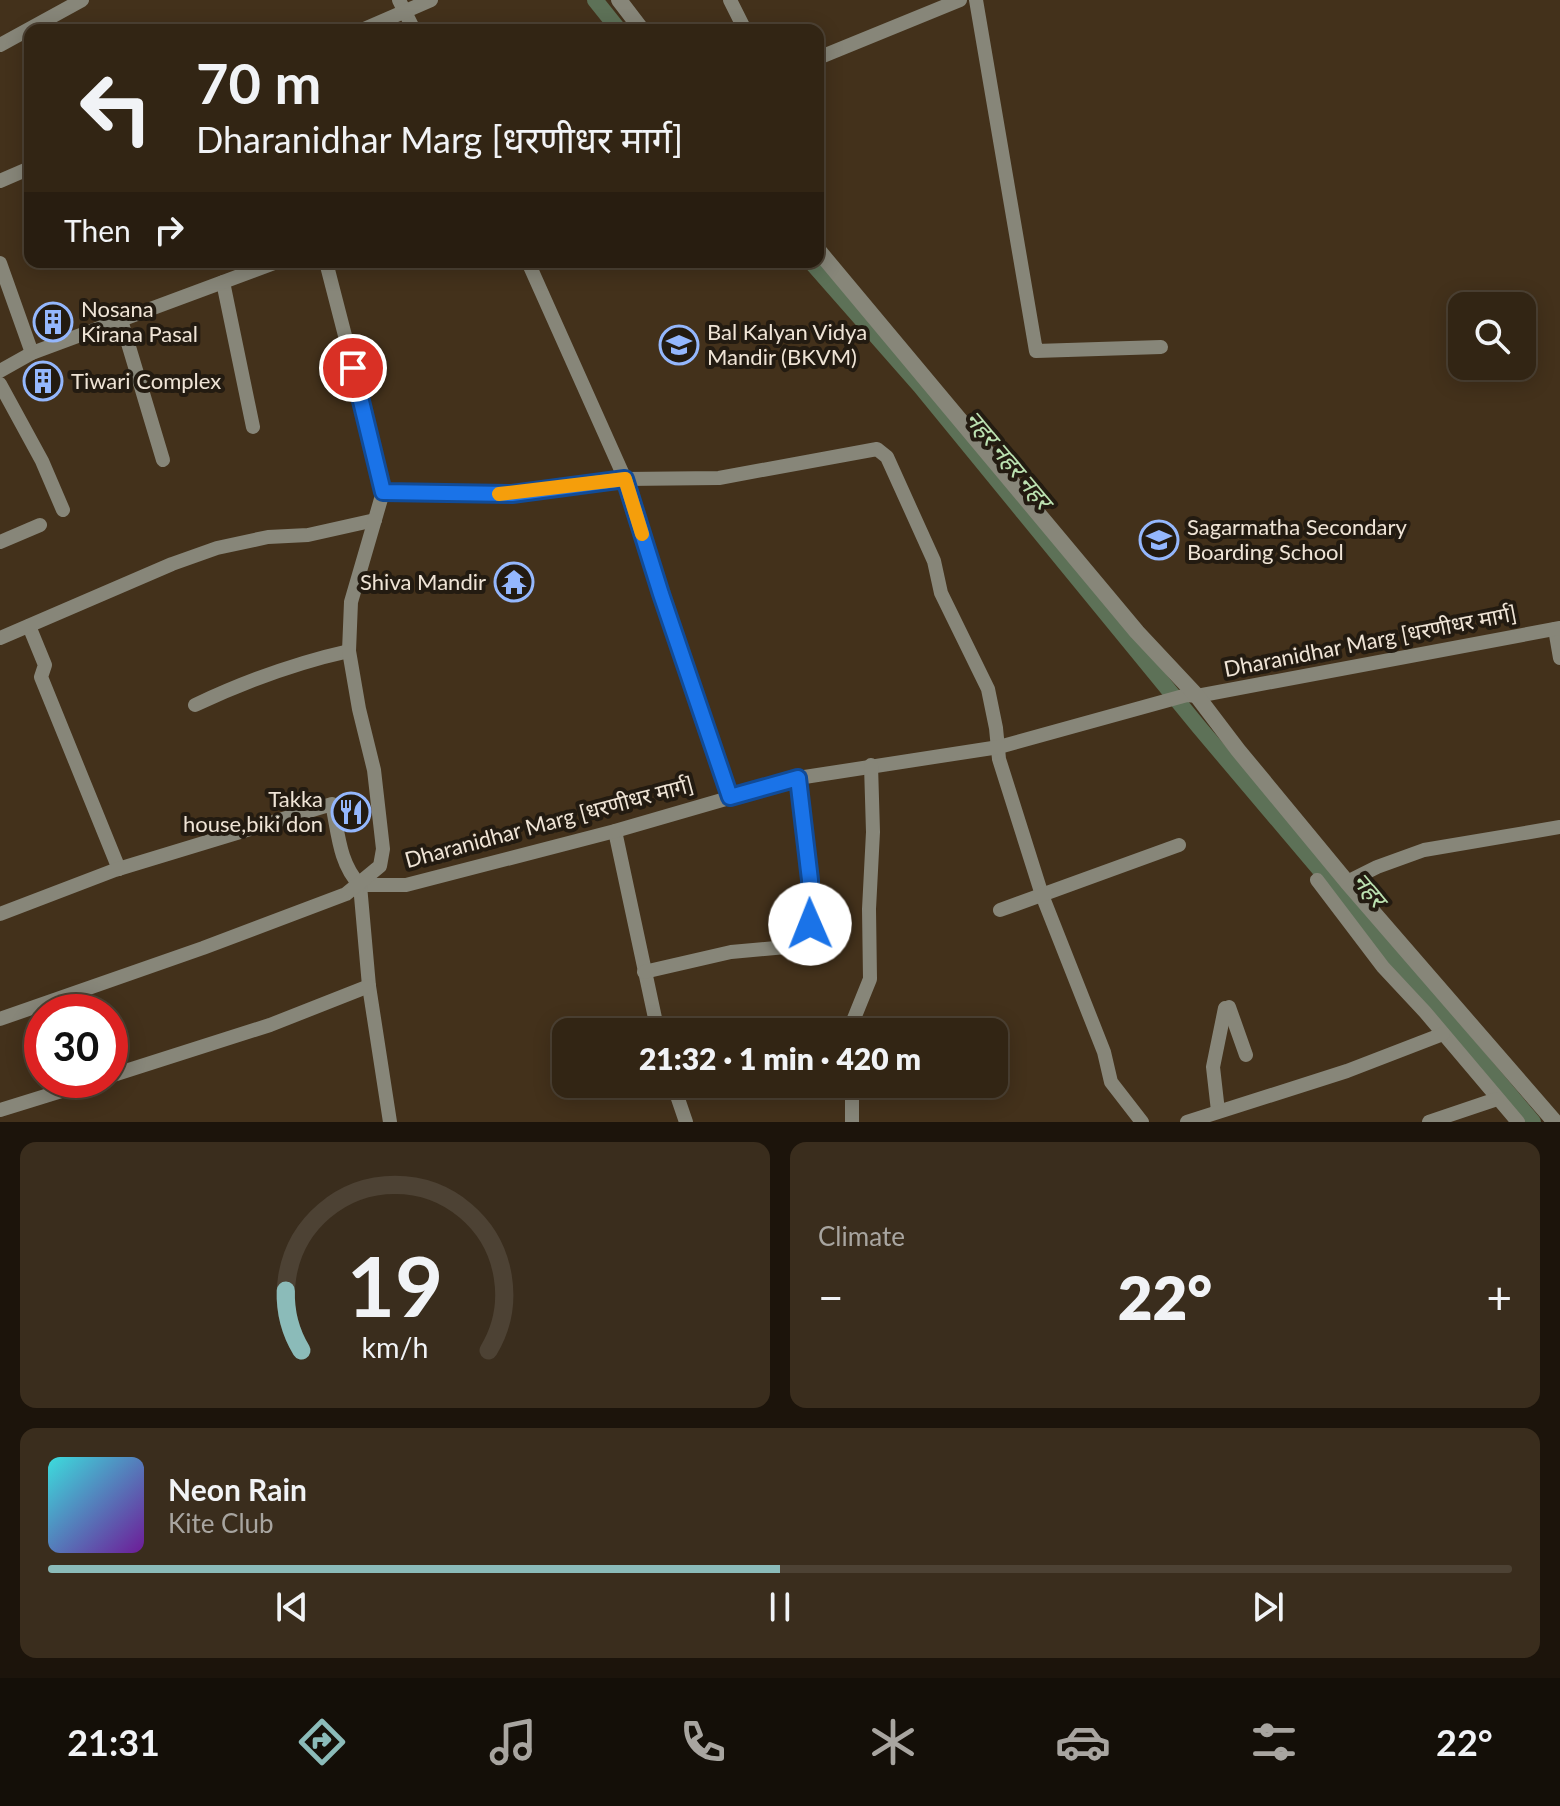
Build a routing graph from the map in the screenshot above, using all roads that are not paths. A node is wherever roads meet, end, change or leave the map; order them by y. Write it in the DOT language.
graph roads {
  1 [pos="82,0"];
  2 [pos="431,0"];
  3 [pos="619,0"];
  4 [pos="730,0"];
  5 [pos="960,0"];
  6 [pos="976,0"];
  7 [pos="402,6"];
  8 [pos="38,24"];
  9 [pos="372,24"];
  10 [pos="411,24"];
  11 [pos="637,24"];
  12 [pos="742,24"];
  13 [pos="24,32"];
  14 [pos="0,45"];
  15 [pos="824,56"];
  16 [pos="24,171"];
  17 [pos="0,181"];
  18 [pos="824,257"];
  19 [pos="0,263"];
  20 [pos="261,268"];
  21 [pos="328,268"];
  22 [pos="531,268"];
  23 [pos="223,282"];
  24 [pos="121,320"];
  25 [pos="1161,347"];
  26 [pos="32,353"];
  27 [pos="0,371"];
  28 [pos="0,384"];
  29 [pos="253,427"];
  30 [pos="163,460"];
  31 [pos="625,479"];
  32 [pos="383,492"];
  33 [pos="63,510"];
  34 [pos="375,520"];
  35 [pos="40,525"];
  36 [pos="0,542"];
  37 [pos="29,626"];
  38 [pos="1557,629"];
  39 [pos="0,638"];
  40 [pos="349,651"];
  41 [pos="1560,658"];
  42 [pos="1192,695"];
  43 [pos="195,705"];
  44 [pos="999,747"];
  45 [pos="871,765"];
  46 [pos="798,778"];
  47 [pos="730,797"];
  48 [pos="1560,827"];
  49 [pos="615,831"];
  50 [pos="1179,845"];
  51 [pos="119,869"];
  52 [pos="1317,880"];
  53 [pos="1347,882"];
  54 [pos="360,885"];
  55 [pos="1042,895"];
  56 [pos="1000,910"];
  57 [pos="0,914"];
  58 [pos="644,972"];
  59 [pos="369,986"];
  60 [pos="655,1018"];
  61 [pos="854,1018"];
  62 [pos="0,1019"];
  63 [pos="1443,1034"];
  64 [pos="1246,1055"];
  65 [pos="128,1070"];
  66 [pos="39,1098"];
  67 [pos="678,1098"];
  68 [pos="852,1098"];
  69 [pos="1497,1099"];
  70 [pos="0,1110"];
  71 [pos="1218,1111"];
  72 [pos="390,1122"];
  73 [pos="686,1122"];
  74 [pos="852,1122"];
  75 [pos="1142,1122"];
  76 [pos="1187,1122"];
  77 [pos="1429,1122"];
  78 [pos="1518,1122"];
  79 [pos="1555,1122"];
  1 -- 8 [label="street"];
  2 -- 7 [label="street"];
  3 -- 11 [label="street"];
  4 -- 12 [label="street"];
  5 -- 15 [label="street"];
  6 -- 25 [label="street"];
  7 -- 9 [label="street"];
  7 -- 10 [label="street"];
  13 -- 14 [label="street"];
  16 -- 17 [label="street"];
  18 -- 42 [label="street"];
  19 -- 26 [label="street"];
  20 -- 23 [label="street"];
  21 -- 32 [label="street"];
  22 -- 31 [label="street"];
  23 -- 24 [label="street"];
  23 -- 29 [label="street"];
  24 -- 26 [label="street"];
  24 -- 30 [label="street"];
  26 -- 27 [label="street"];
  28 -- 33 [label="street"];
  31 -- 32 [label="street"];
  31 -- 44 [label="street"];
  31 -- 47 [label="street"];
  32 -- 34 [label="street"];
  34 -- 37 [label="street"];
  34 -- 40 [label="street"];
  35 -- 36 [label="street"];
  37 -- 39 [label="street"];
  37 -- 51 [label="street"];
  38 -- 41 [label="street"];
  38 -- 42 [label="street, Dharanidhar Marg [धरणीधर मार्ग]"];
  40 -- 43 [label="street"];
  40 -- 54 [label="street"];
  42 -- 44 [label="street, Dharanidhar Marg [धरणीधर मार्ग]"];
  42 -- 53 [label="street"];
  44 -- 45 [label="street, Dharanidhar Marg [धरणीधर मार्ग]"];
  44 -- 55 [label="street"];
  45 -- 46 [label="street, Dharanidhar Marg [धरणीधर मार्ग]"];
  45 -- 61 [label="street"];
  46 -- 47 [label="street, Dharanidhar Marg [धरणीधर मार्ग]"];
  46 -- 58 [label="street"];
  47 -- 49 [label="street, Dharanidhar Marg [धरणीधर मार्ग]"];
  48 -- 53 [label="street"];
  49 -- 54 [label="street, Dharanidhar Marg [धरणीधर मार्ग]"];
  49 -- 58 [label="street"];
  50 -- 55 [label="street"];
  51 -- 54 [label="street"];
  51 -- 57 [label="street"];
  52 -- 63 [label="street"];
  53 -- 79 [label="street"];
  54 -- 59 [label="street"];
  54 -- 62 [label="street"];
  55 -- 56 [label="street"];
  55 -- 75 [label="street"];
  58 -- 60 [label="street"];
  59 -- 65 [label="street"];
  59 -- 72 [label="street"];
  63 -- 69 [label="street"];
  63 -- 71 [label="street"];
  64 -- 71 [label="street"];
  66 -- 70 [label="street"];
  67 -- 73 [label="street"];
  68 -- 74 [label="street"];
  69 -- 77 [label="street"];
  69 -- 78 [label="street"];
  71 -- 76 [label="street"];
}
